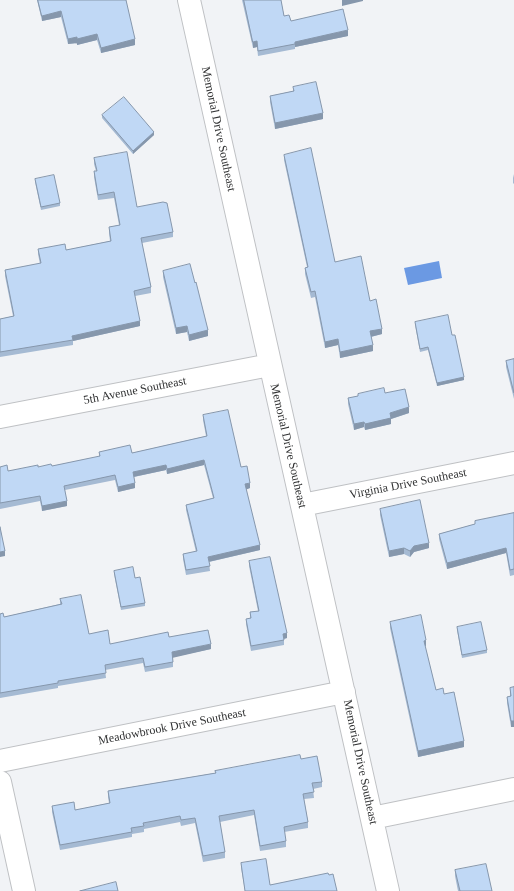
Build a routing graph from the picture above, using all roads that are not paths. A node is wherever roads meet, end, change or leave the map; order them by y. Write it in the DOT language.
graph roads {
  1 [pos="189,0"];
  2 [pos="270,365"];
  3 [pos="0,417"];
  4 [pos="514,463"];
  5 [pos="302,505"];
  6 [pos="344,692"];
  7 [pos="0,761"];
  8 [pos="0,782"];
  9 [pos="514,790"];
  10 [pos="372,818"];
  11 [pos="24,891"];
  12 [pos="388,891"];
  1 -- 2 [label="street, Memorial Drive Southeast"];
  2 -- 3 [label="street, 5th Avenue Southeast"];
  2 -- 5 [label="street, Memorial Drive Southeast"];
  4 -- 5 [label="street, Virginia Drive Southeast"];
  5 -- 6 [label="street, Memorial Drive Southeast"];
  6 -- 7 [label="street, Meadowbrook Drive Southeast"];
  6 -- 10 [label="street, Memorial Drive Southeast"];
  8 -- 11 [label="street"];
  9 -- 10 [label="street"];
  10 -- 12 [label="street, Memorial Drive Southeast"];
}
